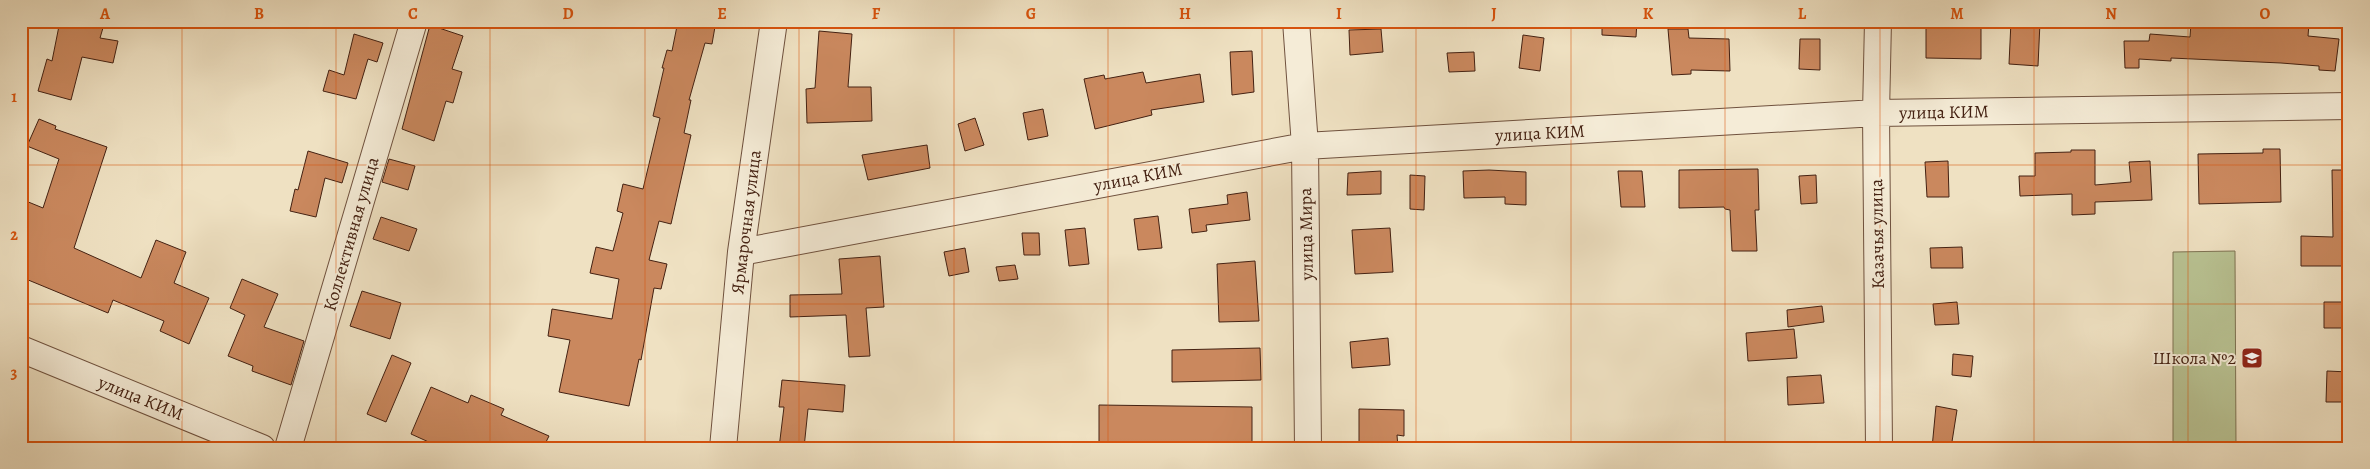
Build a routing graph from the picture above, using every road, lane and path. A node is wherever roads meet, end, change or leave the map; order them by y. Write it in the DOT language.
graph roads {
  1 [pos="414,21"];
  2 [pos="774,21"];
  3 [pos="1296,21"];
  4 [pos="1878,21"];
  5 [pos="2349,106"];
  6 [pos="1876,114"];
  7 [pos="1305,146"];
  8 [pos="741,252"];
  9 [pos="21,349"];
  10 [pos="724,436"];
  11 [pos="262,448"];
  12 [pos="288,448"];
  13 [pos="703,448"];
  14 [pos="1308,448"];
  15 [pos="1879,448"];
  1 -- 12 [label="street, Коллективная улица"];
  2 -- 8 [label="street, Ярмарочная улица"];
  3 -- 7 [label="street, улица Мира"];
  4 -- 6 [label="street, Казачья улица"];
  5 -- 6 [label="street, улица КИМ"];
  6 -- 7 [label="street, улица КИМ"];
  6 -- 15 [label="street, Казачья улица"];
  7 -- 8 [label="street, улица КИМ"];
  7 -- 14 [label="street, улица Мира"];
  8 -- 10 [label="street, Ярмарочная улица"];
  9 -- 11 [label="street, улица КИМ"];
  10 -- 13 [label="street, Ярмарочная улица"];
}
